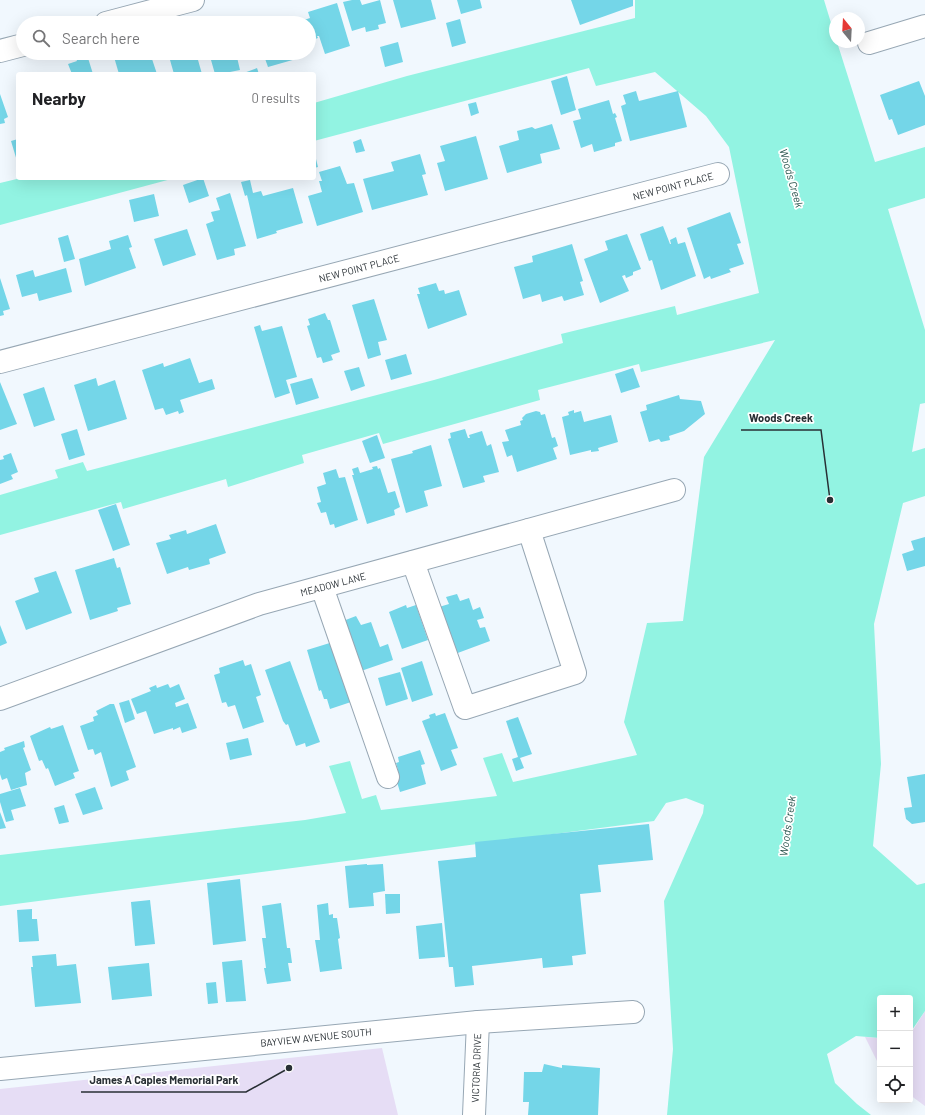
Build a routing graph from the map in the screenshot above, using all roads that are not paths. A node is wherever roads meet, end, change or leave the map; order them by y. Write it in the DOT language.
graph roads {
  1 [pos="193,0"];
  2 [pos="132,16"];
  3 [pos="925,26"];
  4 [pos="869,43"];
  5 [pos="16,47"];
  6 [pos="0,51"];
  7 [pos="718,174"];
  8 [pos="0,362"];
  9 [pos="674,490"];
  10 [pos="529,530"];
  11 [pos="413,562"];
  12 [pos="322,587"];
  13 [pos="0,700"];
  14 [pos="388,777"];
  15 [pos="633,1012"];
  16 [pos="478,1022"];
  17 [pos="0,1069"];
  18 [pos="474,1115"];
  1 -- 2 [label="street"];
  3 -- 4 [label="street"];
  5 -- 6 [label="street"];
  7 -- 8 [label="street, NEW POINT PLACE"];
  9 -- 10 [label="street, MEADOW LANE"];
  10 -- 11 [label="street, MEADOW LANE"];
  10 -- 11 [label="street"];
  11 -- 12 [label="street, MEADOW LANE"];
  12 -- 13 [label="street, MEADOW LANE"];
  12 -- 14 [label="street"];
  15 -- 16 [label="street, BAYVIEW AVENUE SOUTH"];
  16 -- 17 [label="street, BAYVIEW AVENUE SOUTH"];
  16 -- 18 [label="street, VICTORIA DRIVE"];
}
